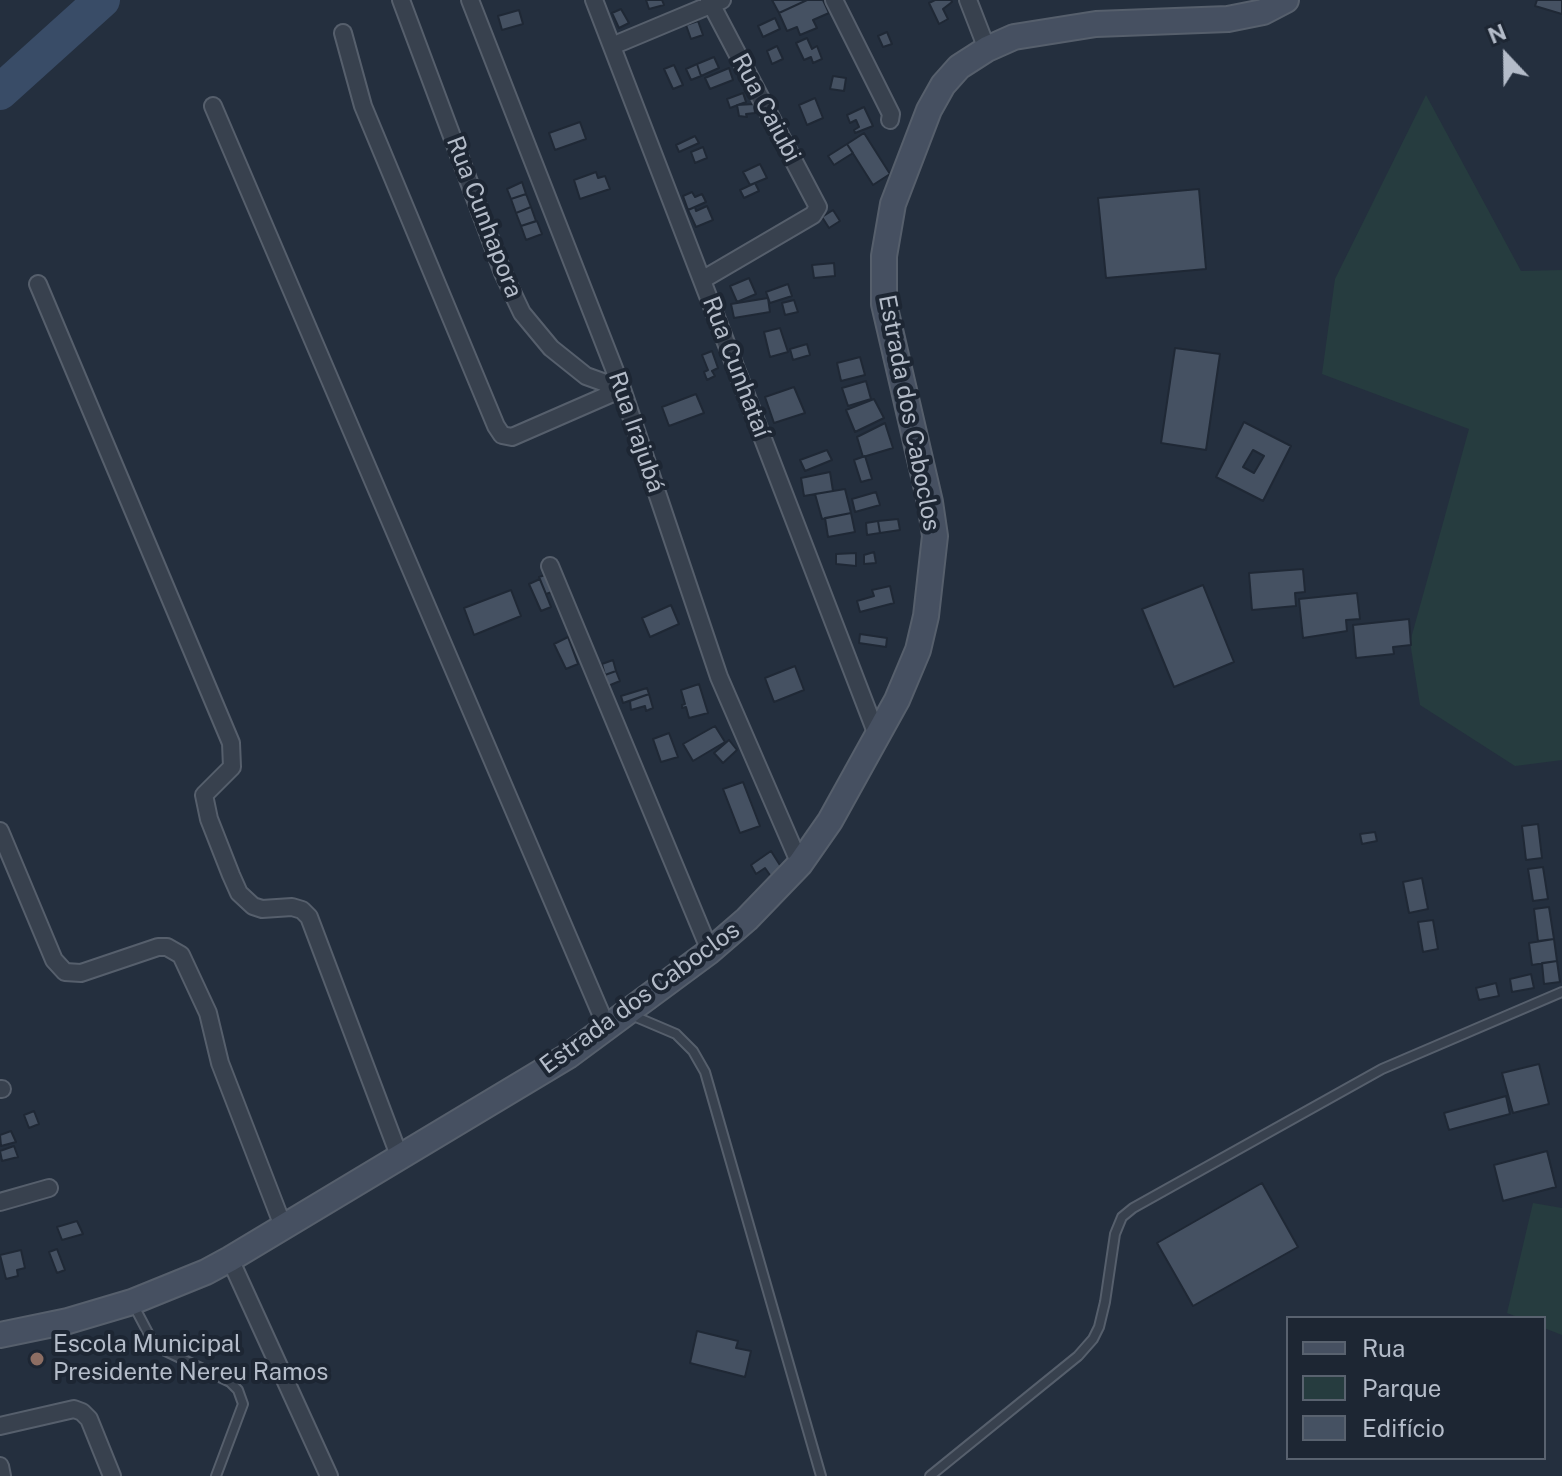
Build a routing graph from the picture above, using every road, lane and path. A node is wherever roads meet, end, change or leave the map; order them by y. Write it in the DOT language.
graph roads {
  1 [pos="401,0"];
  2 [pos="470,0"];
  3 [pos="594,0"];
  4 [pos="834,0"];
  5 [pos="968,0"];
  6 [pos="1286,0"];
  7 [pos="714,2"];
  8 [pos="343,33"];
  9 [pos="612,46"];
  10 [pos="987,49"];
  11 [pos="213,106"];
  12 [pos="890,120"];
  13 [pos="702,280"];
  14 [pos="38,284"];
  15 [pos="622,389"];
  16 [pos="550,566"];
  17 [pos="877,735"];
  18 [pos="0,831"];
  19 [pos="800,864"];
  20 [pos="710,951"];
  21 [pos="1562,992"];
  22 [pos="617,1020"];
  23 [pos="400,1158"];
  24 [pos="49,1188"];
  25 [pos="0,1202"];
  26 [pos="283,1226"];
  27 [pos="230,1259"];
  28 [pos="132,1302"];
  29 [pos="0,1335"];
  30 [pos="0,1426"];
  31 [pos="0,1466"];
  32 [pos="2,1476"];
  33 [pos="112,1476"];
  34 [pos="216,1476"];
  35 [pos="329,1476"];
  36 [pos="821,1476"];
  37 [pos="930,1476"];
  1 -- 15 [label="street, Rua Cunhapora"];
  2 -- 15 [label="street, Rua Irajubá"];
  3 -- 9 [label="street, Rua Cunhataí"];
  4 -- 12 [label="street"];
  5 -- 10 [label="street"];
  6 -- 10 [label="street, Estrada dos Caboclos"];
  7 -- 9 [label="street"];
  7 -- 13 [label="street, Rua Caiubi"];
  8 -- 15 [label="street"];
  9 -- 13 [label="street, Rua Cunhataí"];
  10 -- 17 [label="street, Estrada dos Caboclos"];
  11 -- 22 [label="street"];
  13 -- 17 [label="street, Rua Cunhataí"];
  14 -- 23 [label="street"];
  15 -- 19 [label="street, Rua Irajubá"];
  16 -- 20 [label="street"];
  17 -- 19 [label="street, Estrada dos Caboclos"];
  18 -- 26 [label="street"];
  19 -- 20 [label="street, Estrada dos Caboclos"];
  20 -- 22 [label="street, Estrada dos Caboclos"];
  21 -- 37 [label="lane"];
  22 -- 23 [label="street, Estrada dos Caboclos"];
  22 -- 36 [label="lane"];
  23 -- 26 [label="street, Estrada dos Caboclos"];
  24 -- 25 [label="street"];
  26 -- 27 [label="street, Estrada dos Caboclos"];
  27 -- 28 [label="street, Estrada dos Caboclos"];
  27 -- 35 [label="street"];
  28 -- 29 [label="street, Estrada dos Caboclos"];
  28 -- 34 [label="lane"];
  30 -- 33 [label="street"];
  31 -- 32 [label="street"];
}
